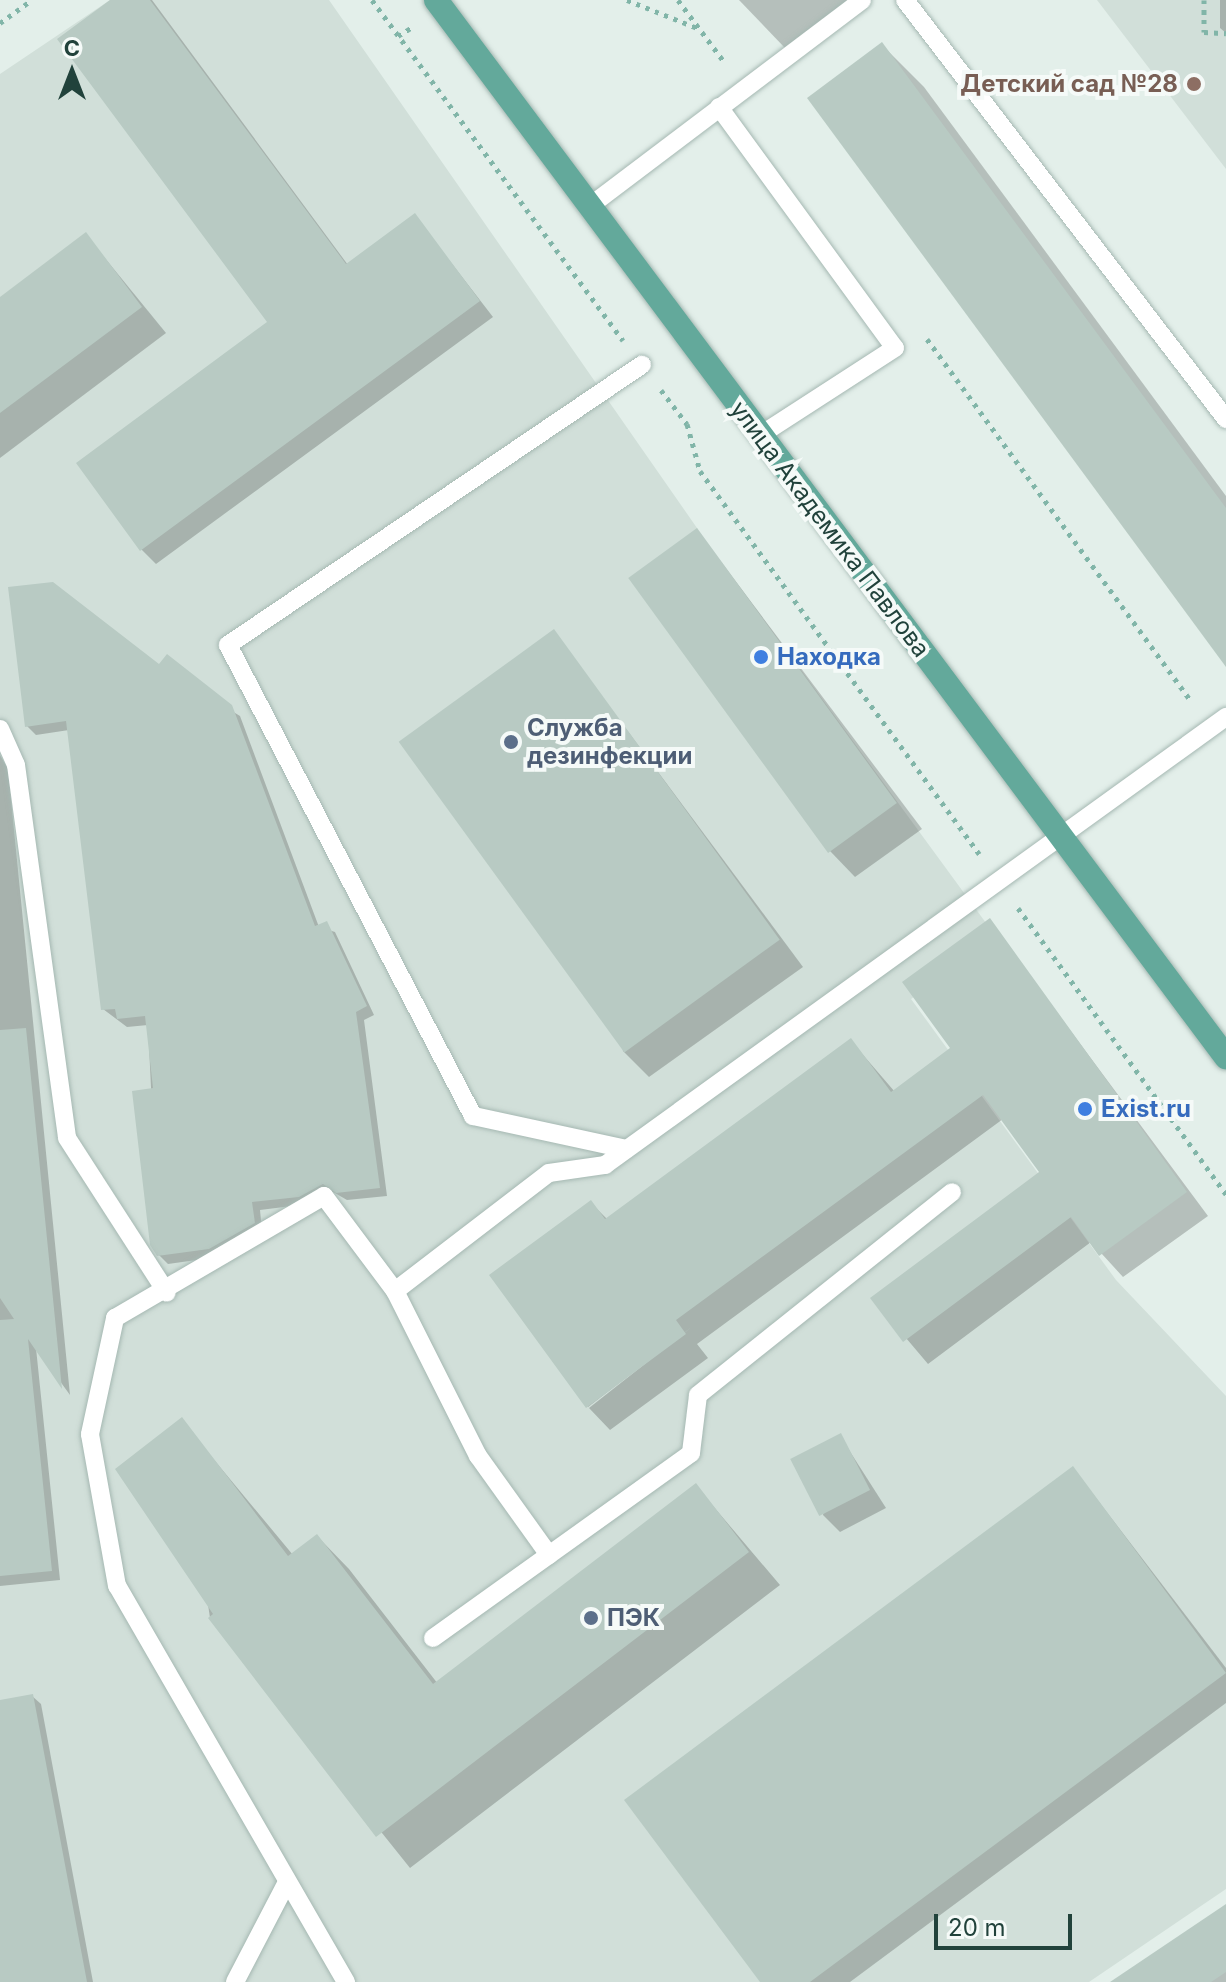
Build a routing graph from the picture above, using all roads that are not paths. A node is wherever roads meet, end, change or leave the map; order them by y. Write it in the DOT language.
graph roads {
  1 [pos="436,0"];
  2 [pos="862,0"];
  3 [pos="905,0"];
  4 [pos="719,107"];
  5 [pos="590,206"];
  6 [pos="642,365"];
  7 [pos="1226,419"];
  8 [pos="759,436"];
  9 [pos="1218,722"];
  10 [pos="0,729"];
  11 [pos="1060,835"];
  12 [pos="1226,1057"];
  13 [pos="626,1149"];
  14 [pos="952,1192"];
  15 [pos="395,1291"];
  16 [pos="167,1293"];
  17 [pos="549,1555"];
  18 [pos="433,1638"];
  19 [pos="287,1882"];
  20 [pos="235,1982"];
  21 [pos="346,1982"];
  1 -- 5 [label="main road, улица Академика Павлова"];
  2 -- 4 [label="lane"];
  3 -- 7 [label="lane"];
  4 -- 5 [label="lane"];
  4 -- 8 [label="lane"];
  5 -- 8 [label="main road, улица Академика Павлова"];
  6 -- 13 [label="lane"];
  8 -- 11 [label="main road, улица Академика Павлова"];
  9 -- 11 [label="lane"];
  10 -- 16 [label="lane"];
  11 -- 12 [label="main road, улица Академика Павлова"];
  11 -- 13 [label="lane"];
  13 -- 15 [label="lane"];
  14 -- 17 [label="lane"];
  15 -- 16 [label="lane"];
  15 -- 17 [label="lane"];
  16 -- 19 [label="lane"];
  17 -- 18 [label="lane"];
  19 -- 20 [label="lane"];
  19 -- 21 [label="lane"];
}
